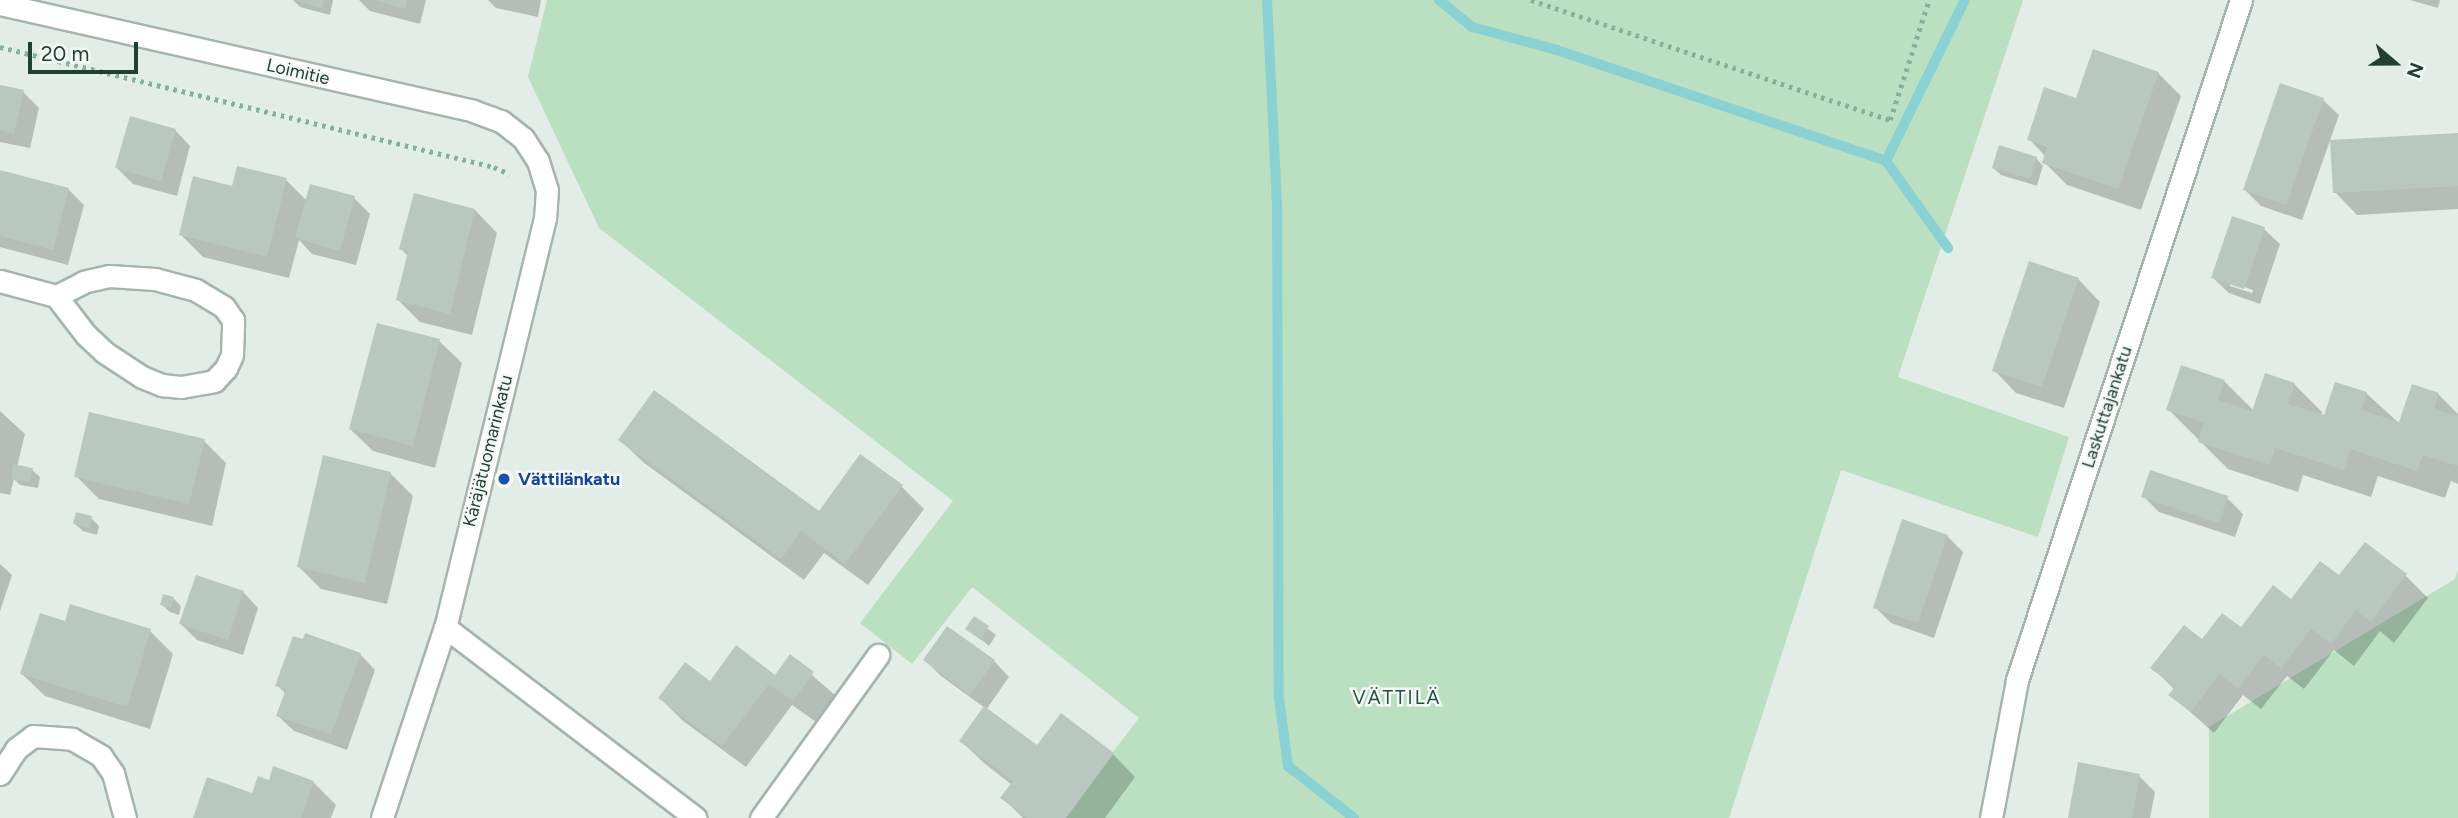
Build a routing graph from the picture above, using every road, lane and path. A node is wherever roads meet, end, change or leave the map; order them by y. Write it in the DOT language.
graph roads {
  1 [pos="1531,0"];
  2 [pos="1929,0"];
  3 [pos="2241,0"];
  4 [pos="0,4"];
  5 [pos="0,47"];
  6 [pos="473,111"];
  7 [pos="547,190"];
  8 [pos="0,281"];
  9 [pos="56,296"];
  10 [pos="445,627"];
  11 [pos="878,655"];
  12 [pos="0,774"];
  13 [pos="125,818"];
  14 [pos="382,818"];
  15 [pos="696,818"];
  16 [pos="761,818"];
  17 [pos="1991,818"];
  1 -- 2 [label="path"];
  3 -- 17 [label="street, Laskuttajankatu"];
  4 -- 6 [label="street, Loimitie"];
  5 -- 7 [label="path"];
  6 -- 7 [label="street, Käräjätuomarinkatu"];
  7 -- 10 [label="street, Käräjätuomarinkatu"];
  8 -- 9 [label="street"];
  9 -- 9 [label="street"];
  10 -- 14 [label="street, Käräjätuomarinkatu"];
  10 -- 15 [label="street"];
  11 -- 16 [label="street"];
  12 -- 13 [label="street"];
}
